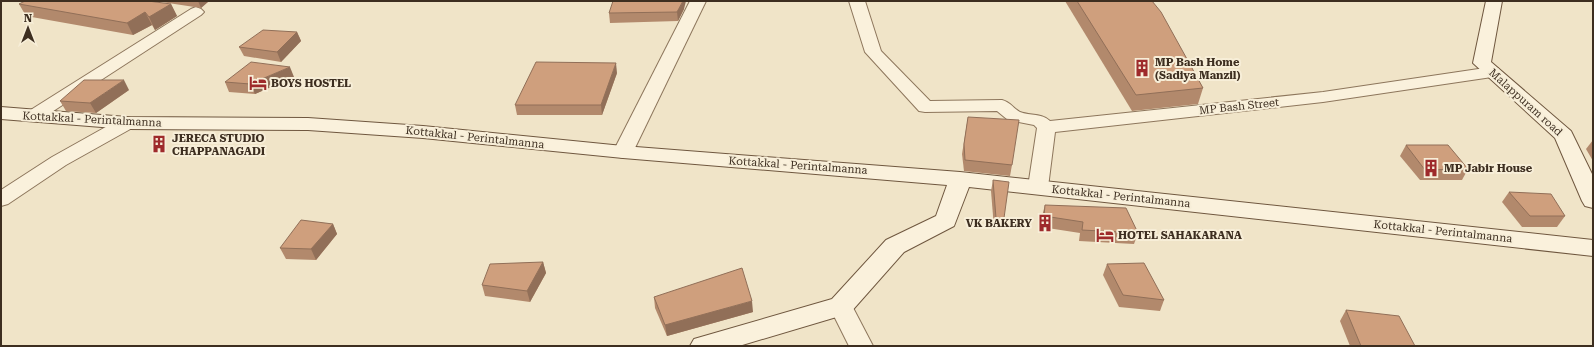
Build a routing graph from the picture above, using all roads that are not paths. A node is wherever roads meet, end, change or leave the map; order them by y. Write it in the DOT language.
graph roads {
  1 [pos="698,1"];
  2 [pos="857,1"];
  3 [pos="1494,1"];
  4 [pos="174,9"];
  5 [pos="1492,72"];
  6 [pos="1,113"];
  7 [pos="35,116"];
  8 [pos="127,123"];
  9 [pos="1046,127"];
  10 [pos="623,152"];
  11 [pos="960,179"];
  12 [pos="1038,187"];
  13 [pos="1,199"];
  14 [pos="1593,201"];
  15 [pos="1593,248"];
  16 [pos="841,306"];
  17 [pos="704,346"];
  18 [pos="861,346"];
  1 -- 10 [label="street"];
  2 -- 9 [label="street"];
  3 -- 5 [label="main road, Malappuram road"];
  4 -- 7 [label="street"];
  5 -- 9 [label="street, MP Bash Street"];
  5 -- 14 [label="main road, Malappuram road"];
  6 -- 7 [label="main road, Kottakkal - Perintalmanna"];
  7 -- 8 [label="main road, Kottakkal - Perintalmanna"];
  8 -- 10 [label="main road, Kottakkal - Perintalmanna"];
  8 -- 13 [label="street"];
  9 -- 12 [label="street"];
  10 -- 11 [label="main road, Kottakkal - Perintalmanna"];
  11 -- 12 [label="main road, Kottakkal - Perintalmanna"];
  11 -- 16 [label="main road"];
  12 -- 15 [label="main road, Kottakkal - Perintalmanna"];
  16 -- 17 [label="main road"];
  16 -- 18 [label="street"];
}
